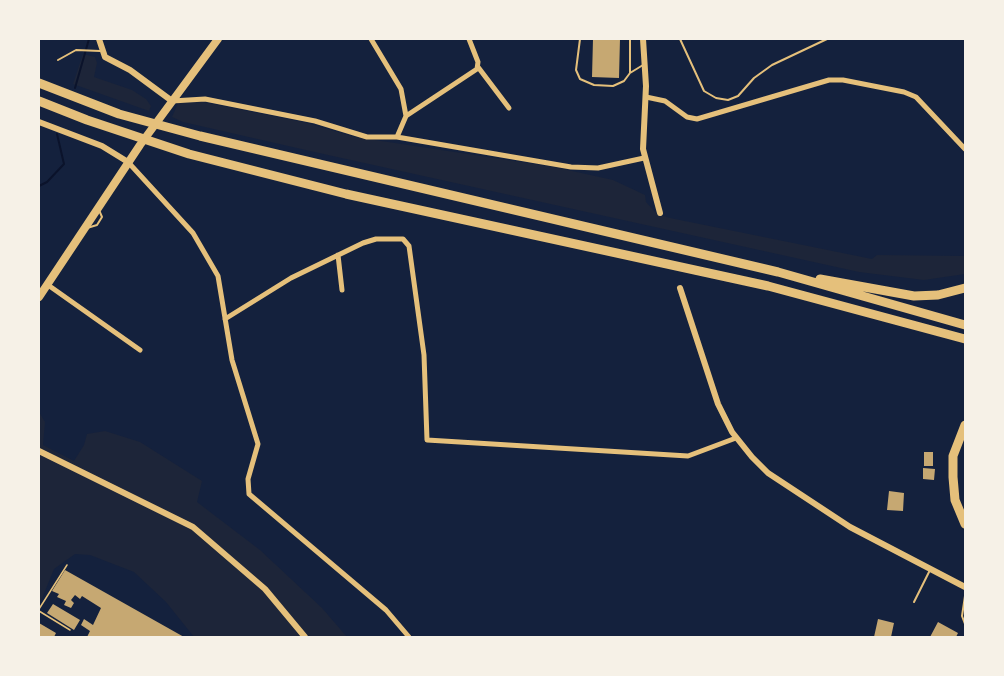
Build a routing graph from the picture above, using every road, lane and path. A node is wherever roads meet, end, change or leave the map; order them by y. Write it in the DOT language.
graph roads {
  1 [pos="99,39"];
  2 [pos="218,39"];
  3 [pos="371,39"];
  4 [pos="469,39"];
  5 [pos="580,39"];
  6 [pos="630,39"];
  7 [pos="643,39"];
  8 [pos="680,39"];
  9 [pos="827,39"];
  10 [pos="101,51"];
  11 [pos="58,60"];
  12 [pos="645,64"];
  13 [pos="478,67"];
  14 [pos="630,73"];
  15 [pos="39,83"];
  16 [pos="646,96"];
  17 [pos="39,101"];
  18 [pos="172,101"];
  19 [pos="508,108"];
  20 [pos="406,116"];
  21 [pos="42,123"];
  22 [pos="40,130"];
  23 [pos="397,137"];
  24 [pos="965,149"];
  25 [pos="644,158"];
  26 [pos="128,162"];
  27 [pos="660,213"];
  28 [pos="338,255"];
  29 [pos="778,272"];
  30 [pos="48,285"];
  31 [pos="680,288"];
  32 [pos="965,288"];
  33 [pos="342,290"];
  34 [pos="39,297"];
  35 [pos="225,319"];
  36 [pos="965,326"];
  37 [pos="965,339"];
  38 [pos="140,350"];
  39 [pos="965,425"];
  40 [pos="736,438"];
  41 [pos="39,451"];
  42 [pos="965,524"];
  43 [pos="67,565"];
  44 [pos="930,570"];
  45 [pos="965,587"];
  46 [pos="965,596"];
  47 [pos="914,602"];
  48 [pos="39,610"];
  49 [pos="965,624"];
  50 [pos="70,630"];
  51 [pos="305,637"];
  52 [pos="409,637"];
  1 -- 10 [label="street"];
  2 -- 18 [label="main road"];
  3 -- 20 [label="street"];
  4 -- 13 [label="street"];
  5 -- 14 [label="lane"];
  6 -- 14 [label="lane"];
  7 -- 12 [label="street"];
  8 -- 9 [label="lane"];
  10 -- 11 [label="lane"];
  10 -- 18 [label="street"];
  12 -- 14 [label="lane"];
  12 -- 16 [label="street"];
  13 -- 19 [label="street"];
  13 -- 20 [label="street"];
  15 -- 29 [label="highway"];
  16 -- 24 [label="street"];
  16 -- 25 [label="street"];
  17 -- 37 [label="highway"];
  18 -- 23 [label="street"];
  18 -- 26 [label="main road"];
  20 -- 23 [label="street"];
  21 -- 22 [label="lane"];
  21 -- 26 [label="street"];
  23 -- 25 [label="street"];
  25 -- 27 [label="street"];
  26 -- 30 [label="main road"];
  26 -- 35 [label="street"];
  28 -- 33 [label="street"];
  28 -- 35 [label="street"];
  28 -- 40 [label="street"];
  29 -- 32 [label="highway"];
  29 -- 36 [label="highway"];
  30 -- 34 [label="main road"];
  30 -- 38 [label="street"];
  31 -- 40 [label="street"];
  35 -- 52 [label="street"];
  39 -- 42 [label="highway"];
  40 -- 44 [label="street"];
  41 -- 51 [label="street"];
  43 -- 48 [label="path"];
  44 -- 45 [label="street"];
  44 -- 47 [label="lane"];
  46 -- 49 [label="lane"];
  48 -- 50 [label="path"];
}
